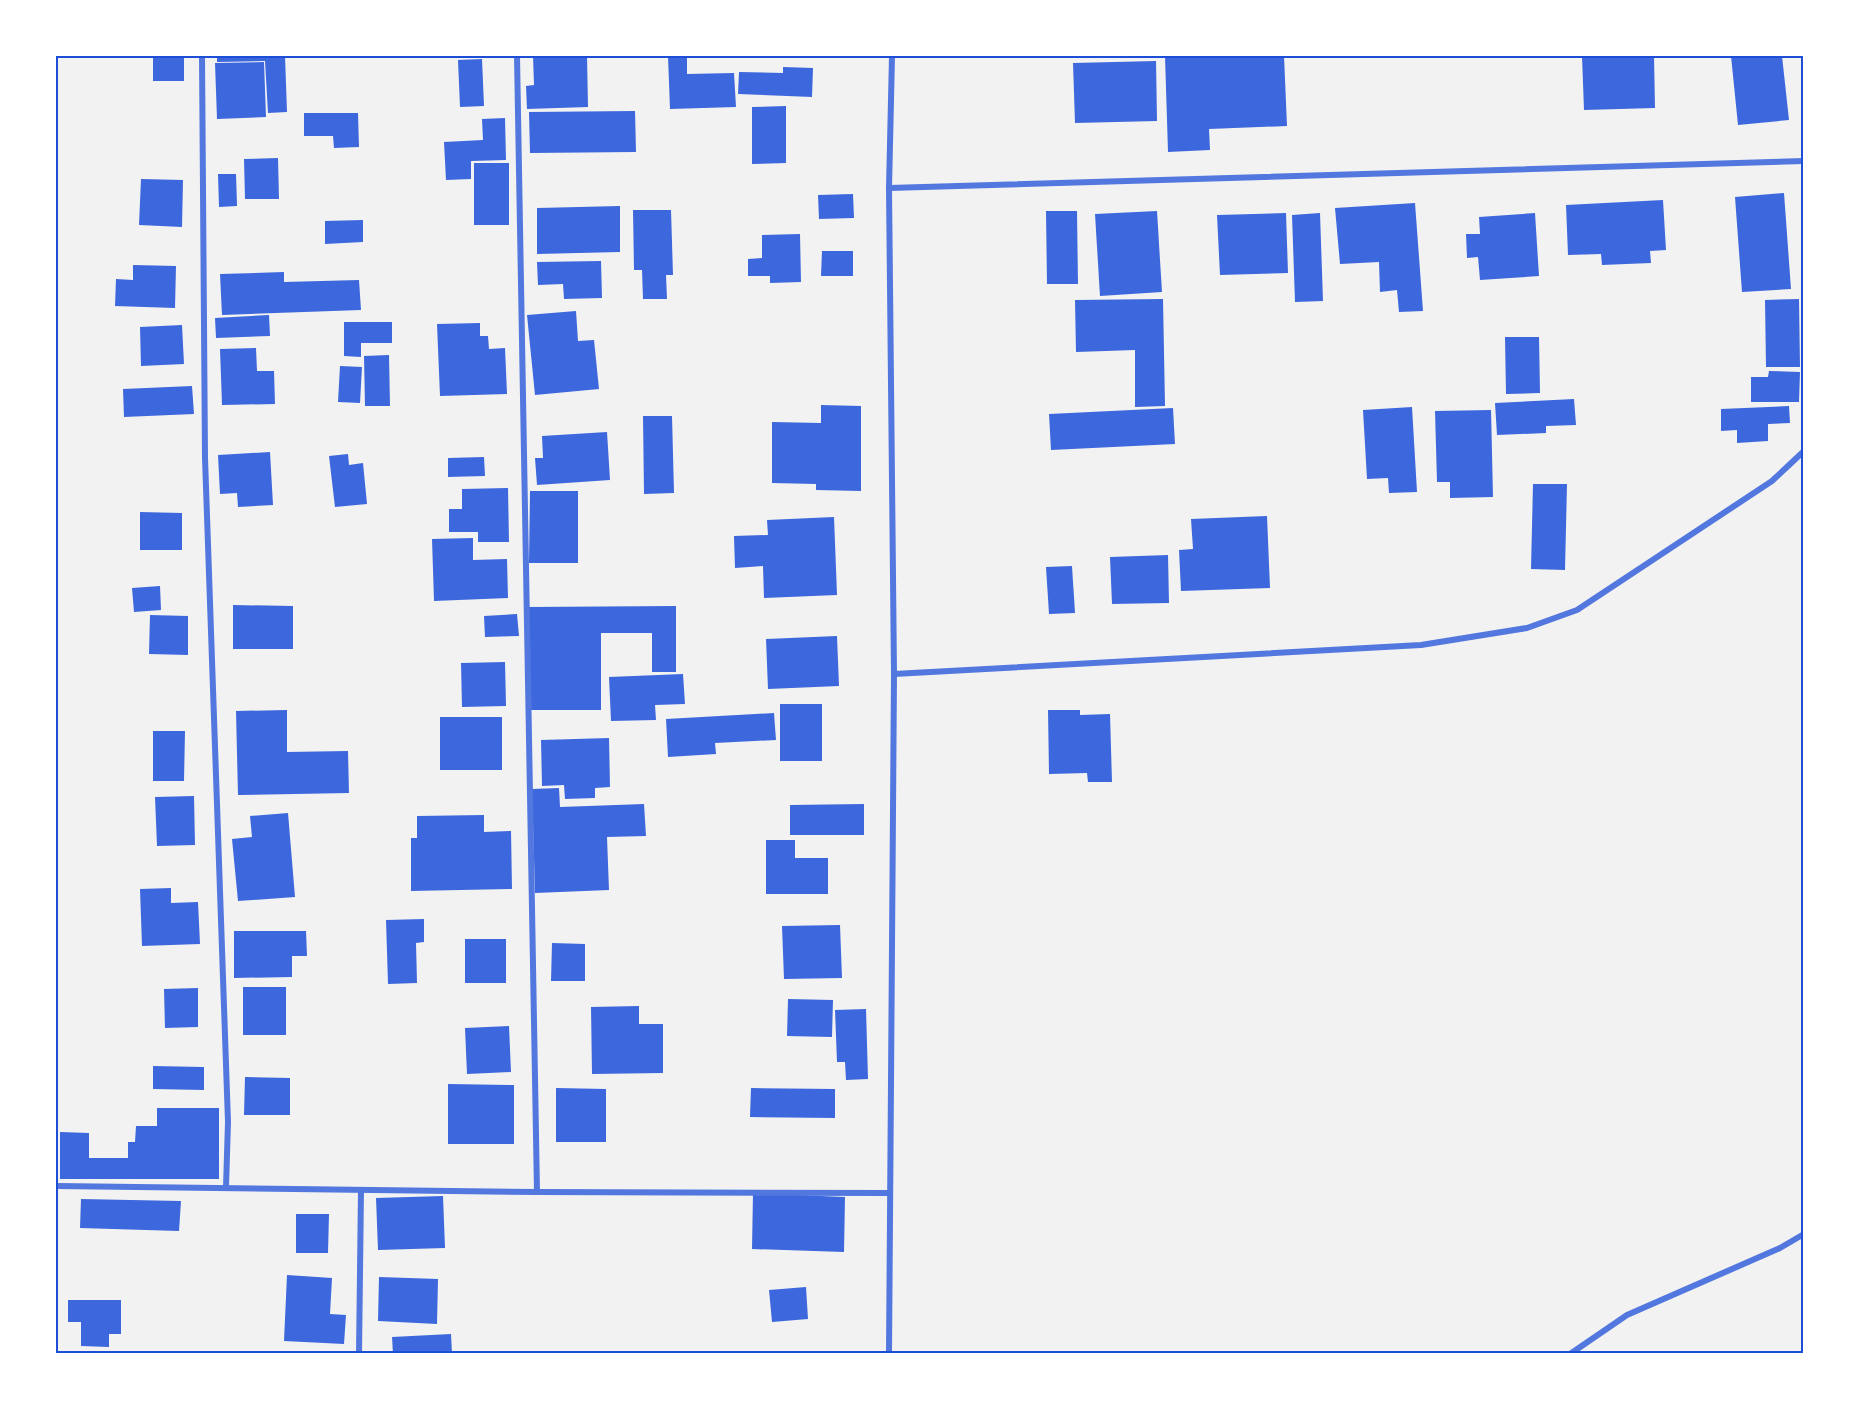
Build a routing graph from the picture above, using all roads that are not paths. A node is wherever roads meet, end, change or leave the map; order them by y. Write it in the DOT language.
graph roads {
  1 [pos="202,56"];
  2 [pos="517,56"];
  3 [pos="892,56"];
  4 [pos="1803,161"];
  5 [pos="890,188"];
  6 [pos="1803,451"];
  7 [pos="894,674"];
  8 [pos="56,1186"];
  9 [pos="226,1187"];
  10 [pos="361,1190"];
  11 [pos="537,1192"];
  12 [pos="890,1192"];
  13 [pos="1803,1234"];
  14 [pos="359,1353"];
  15 [pos="889,1353"];
  16 [pos="1570,1353"];
  1 -- 9 [label="street"];
  2 -- 11 [label="street"];
  3 -- 5 [label="street"];
  4 -- 5 [label="street"];
  5 -- 7 [label="street"];
  6 -- 7 [label="street"];
  7 -- 12 [label="street"];
  8 -- 9 [label="street"];
  9 -- 10 [label="street"];
  10 -- 11 [label="street"];
  10 -- 14 [label="street"];
  11 -- 12 [label="street"];
  12 -- 15 [label="street"];
  13 -- 16 [label="street"];
}
